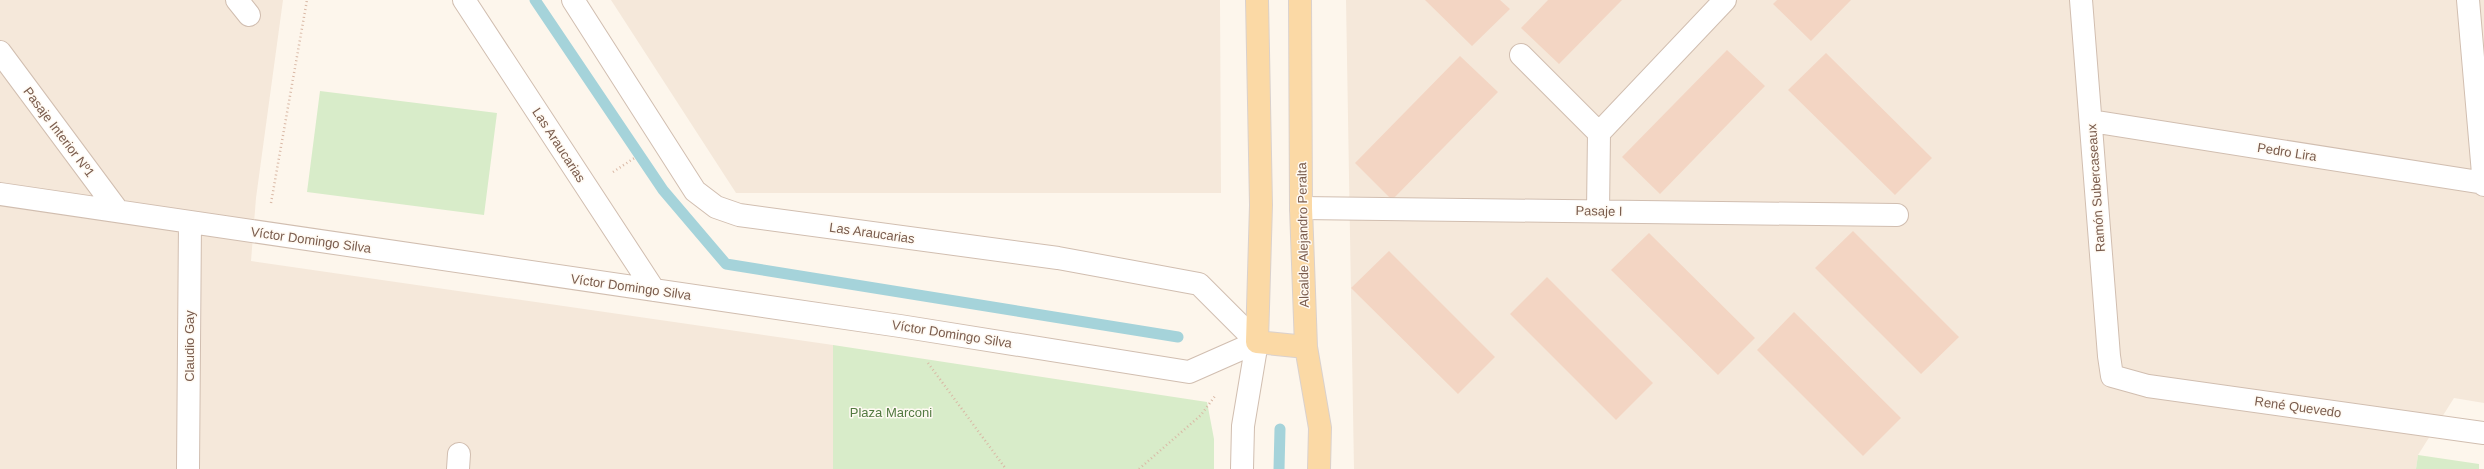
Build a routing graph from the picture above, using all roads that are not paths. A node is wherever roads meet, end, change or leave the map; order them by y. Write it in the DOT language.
graph roads {
  1 [pos="464,0"];
  2 [pos="573,0"];
  3 [pos="1257,0"];
  4 [pos="1300,0"];
  5 [pos="1725,0"];
  6 [pos="2081,0"];
  7 [pos="2468,0"];
  8 [pos="0,52"];
  9 [pos="1521,54"];
  10 [pos="2091,121"];
  11 [pos="1599,133"];
  12 [pos="2484,184"];
  13 [pos="0,194"];
  14 [pos="1301,208"];
  15 [pos="118,211"];
  16 [pos="1598,211"];
  17 [pos="1897,215"];
  18 [pos="190,222"];
  19 [pos="654,290"];
  20 [pos="1257,342"];
  21 [pos="1306,347"];
  22 [pos="2112,376"];
  23 [pos="2484,432"];
  24 [pos="188,469"];
  25 [pos="1242,469"];
  26 [pos="1319,469"];
  1 -- 19 [label="street, Las Araucarias"];
  2 -- 20 [label="street, Las Araucarias"];
  3 -- 20 [label="main road"];
  4 -- 14 [label="main road, Alcalde Alejandro Peralta"];
  5 -- 11 [label="street"];
  6 -- 10 [label="street, Ramón Subercaseaux"];
  7 -- 12 [label="street"];
  8 -- 15 [label="street, Pasaje Interior Nº1"];
  9 -- 11 [label="street"];
  10 -- 12 [label="street, Pedro Lira"];
  10 -- 22 [label="street, Ramón Subercaseaux"];
  11 -- 16 [label="street"];
  13 -- 15 [label="street, Víctor Domingo Silva"];
  14 -- 16 [label="street, Pasaje I"];
  14 -- 21 [label="main road, Alcalde Alejandro Peralta"];
  15 -- 18 [label="street, Víctor Domingo Silva"];
  16 -- 17 [label="street, Pasaje I"];
  18 -- 19 [label="street, Víctor Domingo Silva"];
  18 -- 24 [label="street, Claudio Gay"];
  19 -- 20 [label="street, Víctor Domingo Silva"];
  20 -- 21 [label="main road"];
  20 -- 25 [label="street"];
  21 -- 26 [label="main road, Alcalde Alejandro Peralta"];
  22 -- 23 [label="street, René Quevedo"];
}
